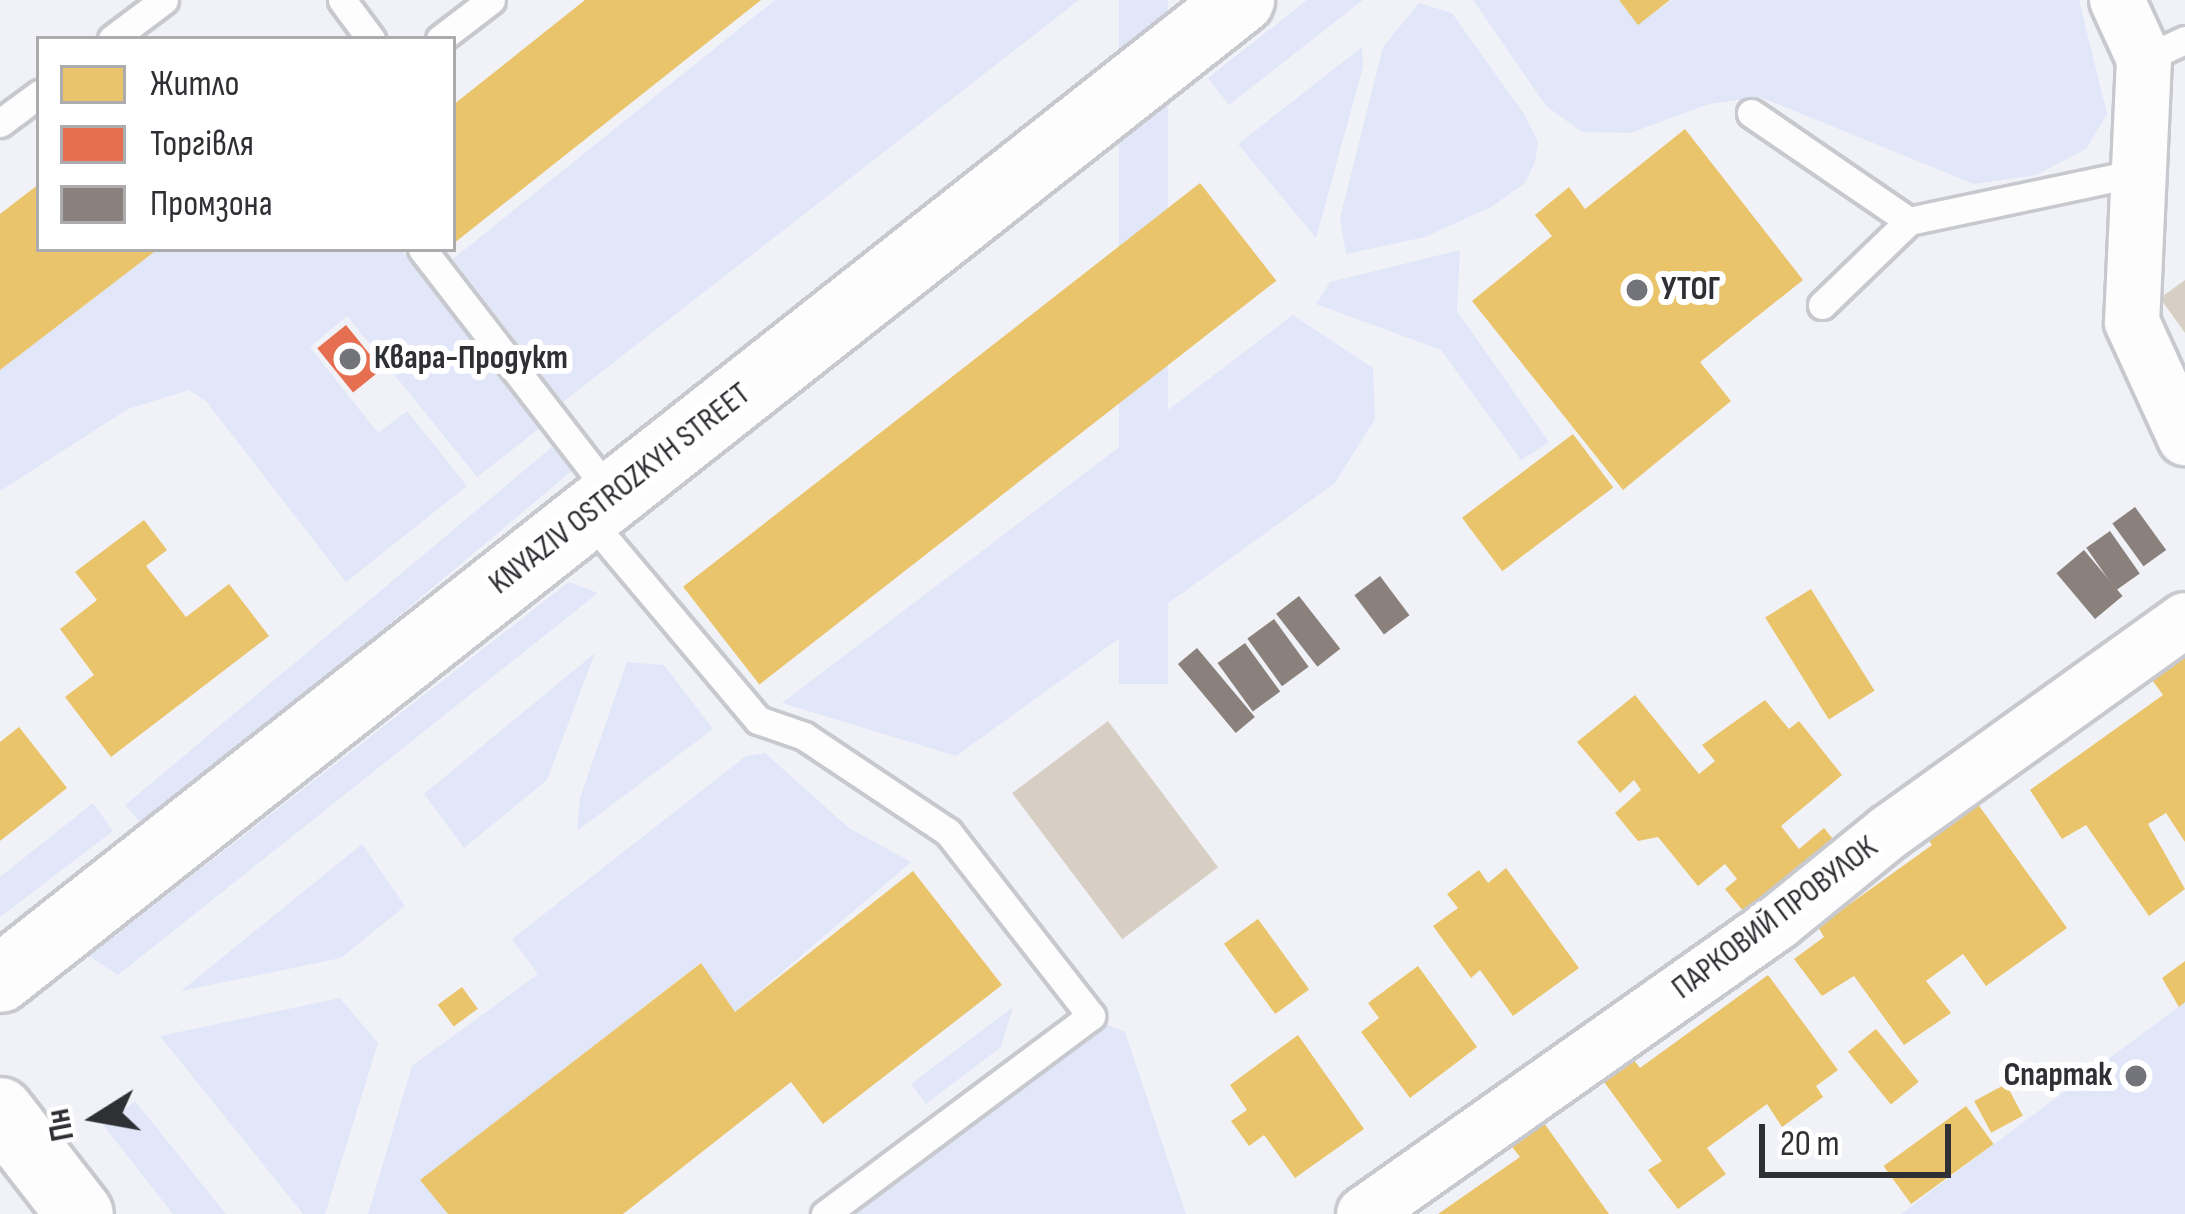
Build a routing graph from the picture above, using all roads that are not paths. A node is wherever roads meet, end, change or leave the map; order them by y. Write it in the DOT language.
graph roads {
  1 [pos="164,0"];
  2 [pos="342,0"];
  3 [pos="491,0"];
  4 [pos="1241,0"];
  5 [pos="2117,0"];
  6 [pos="116,36"];
  7 [pos="369,36"];
  8 [pos="444,36"];
  9 [pos="2165,50"];
  10 [pos="36,96"];
  11 [pos="1750,113"];
  12 [pos="0,123"];
  13 [pos="2141,172"];
  14 [pos="1909,221"];
  15 [pos="424,252"];
  16 [pos="1822,305"];
  17 [pos="2182,429"];
  18 [pos="599,506"];
  19 [pos="2185,620"];
  20 [pos="0,979"];
  21 [pos="0,1111"];
  22 [pos="0,1180"];
  23 [pos="27,1214"];
  24 [pos="80,1214"];
  25 [pos="825,1214"];
  26 [pos="1364,1214"];
  1 -- 6 [label="lane"];
  2 -- 7 [label="lane"];
  3 -- 8 [label="lane"];
  4 -- 18 [label="street, KNYAZIV OSTROZKYH STREET"];
  5 -- 9 [label="street"];
  9 -- 13 [label="street"];
  10 -- 12 [label="lane"];
  11 -- 14 [label="lane"];
  13 -- 14 [label="lane"];
  13 -- 17 [label="street"];
  14 -- 16 [label="lane"];
  15 -- 18 [label="lane"];
  18 -- 20 [label="street, KNYAZIV OSTROZKYH STREET"];
  18 -- 25 [label="lane"];
  19 -- 26 [label="street, ПАРКОВИЙ ПРОВУЛОК"];
  21 -- 24 [label="street"];
  22 -- 23 [label="street"];
}
